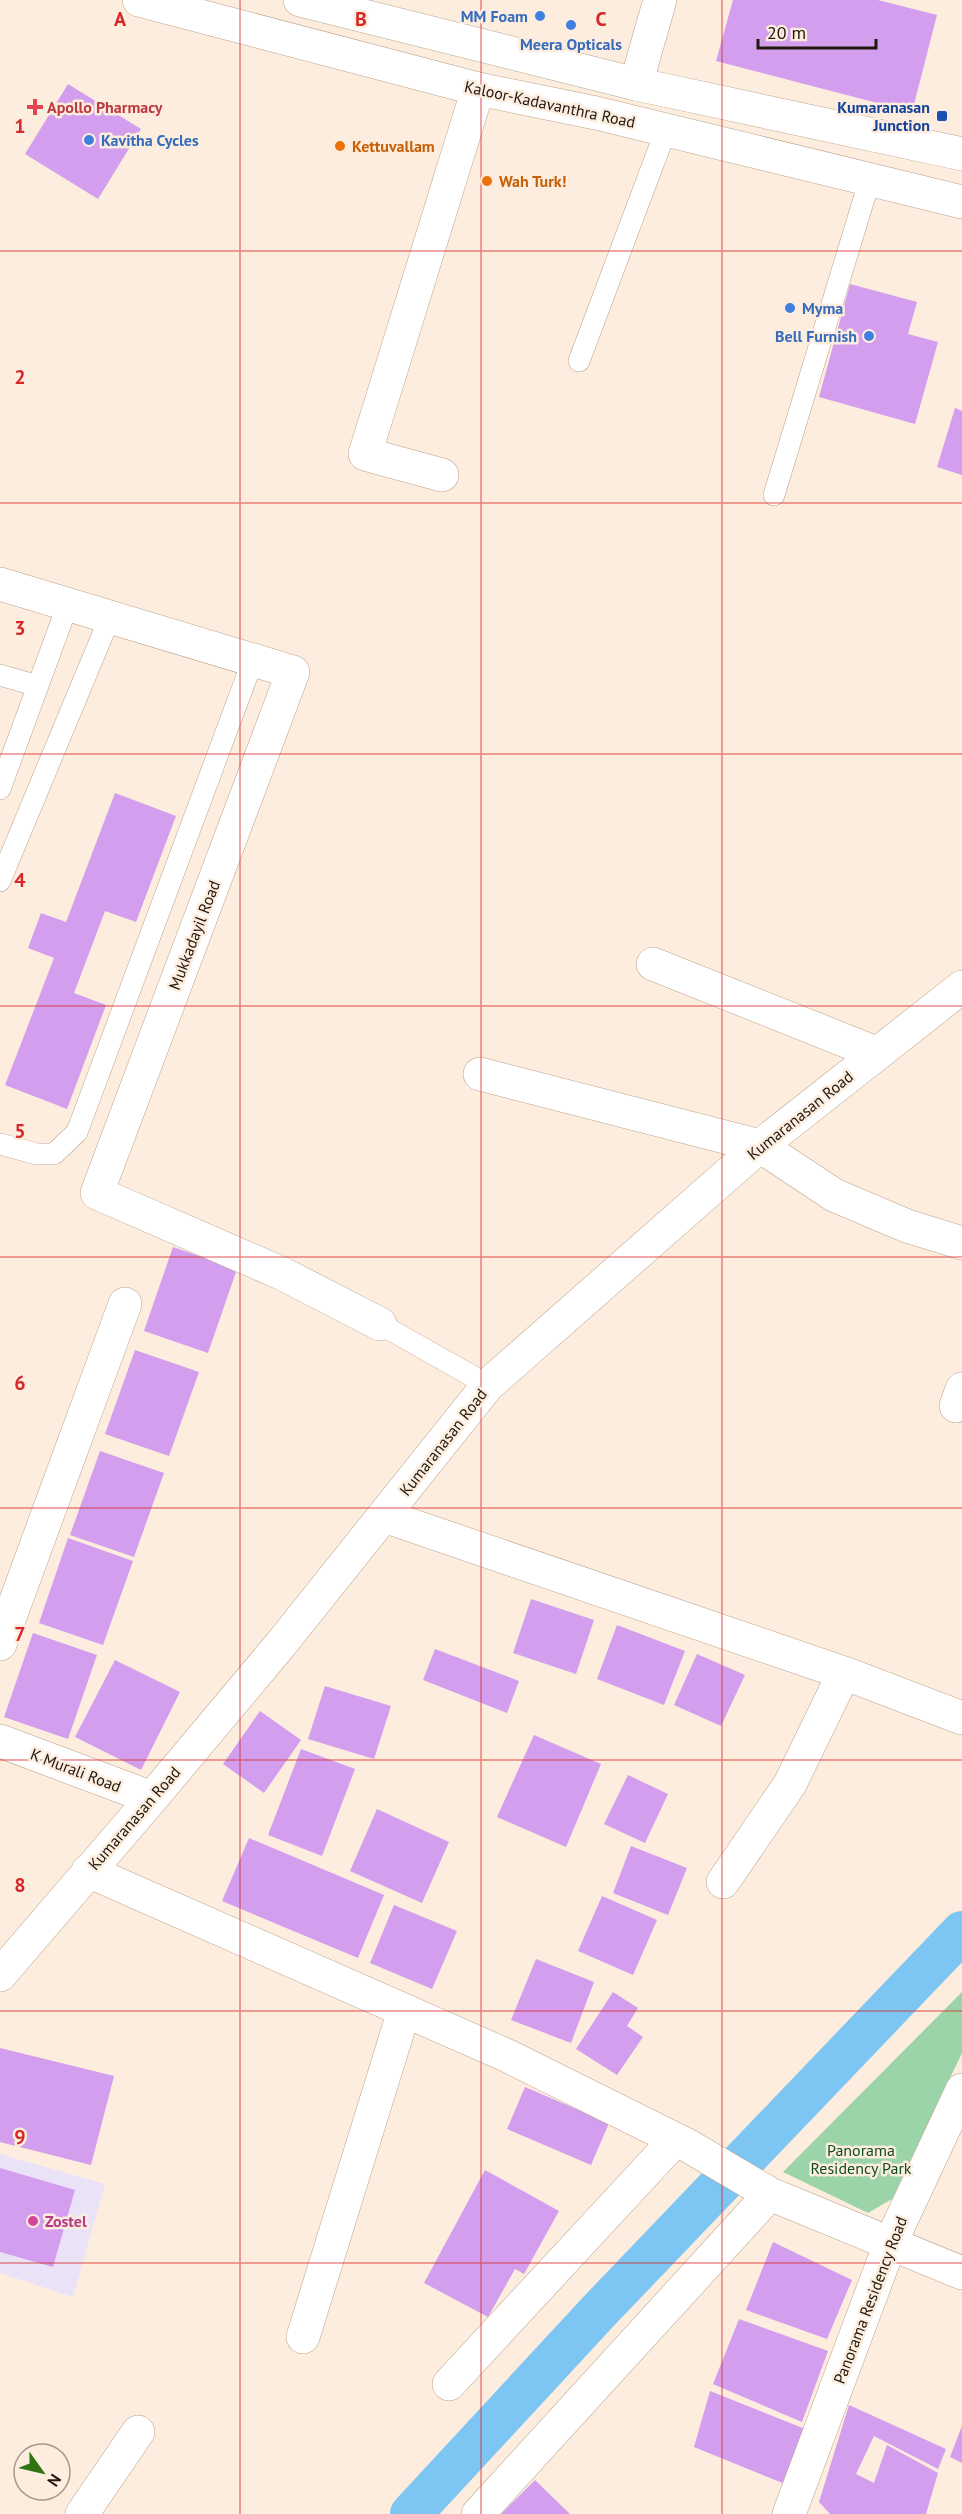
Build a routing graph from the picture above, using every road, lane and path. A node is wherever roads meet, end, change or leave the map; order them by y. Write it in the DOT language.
graph roads {
  1 [pos="140,0"];
  2 [pos="300,0"];
  3 [pos="660,0"];
  4 [pos="203,7"];
  5 [pos="636,84"];
  6 [pos="478,89"];
  7 [pos="666,130"];
  8 [pos="962,154"];
  9 [pos="870,180"];
  10 [pos="962,202"];
  11 [pos="579,361"];
  12 [pos="442,475"];
  13 [pos="774,495"];
  14 [pos="0,584"];
  15 [pos="68,604"];
  16 [pos="110,617"];
  17 [pos="253,660"];
  18 [pos="0,675"];
  19 [pos="38,686"];
  20 [pos="0,789"];
  21 [pos="0,881"];
  22 [pos="653,963"];
  23 [pos="962,987"];
  24 [pos="876,1053"];
  25 [pos="480,1074"];
  26 [pos="0,1144"];
  27 [pos="760,1146"];
  28 [pos="962,1243"];
  29 [pos="125,1304"];
  30 [pos="380,1324"];
  31 [pos="488,1385"];
  32 [pos="384,1516"];
  33 [pos="0,1644"];
  34 [pos="844,1673"];
  35 [pos="962,1718"];
  36 [pos="0,1741"];
  37 [pos="152,1798"];
  38 [pos="88,1871"];
  39 [pos="723,1882"];
  40 [pos="0,1975"];
  41 [pos="404,2012"];
  42 [pos="962,2090"];
  43 [pos="681,2143"];
  44 [pos="770,2194"];
  45 [pos="890,2244"];
  46 [pos="962,2273"];
  47 [pos="303,2337"];
  48 [pos="449,2384"];
  49 [pos="138,2432"];
  50 [pos="82,2514"];
  51 [pos="478,2514"];
  52 [pos="789,2514"];
  1 -- 4 [label="street, Kaloor-Kadavanthra Road"];
  2 -- 5 [label="street"];
  3 -- 5 [label="street"];
  4 -- 6 [label="street, Kaloor-Kadavanthra Road"];
  5 -- 8 [label="street"];
  6 -- 7 [label="street, Kaloor-Kadavanthra Road"];
  6 -- 12 [label="street"];
  7 -- 9 [label="street, Kaloor-Kadavanthra Road"];
  7 -- 11 [label="lane"];
  9 -- 10 [label="street, Kaloor-Kadavanthra Road"];
  9 -- 13 [label="lane"];
  14 -- 15 [label="street, Mukkadayil Road"];
  15 -- 16 [label="street, Mukkadayil Road"];
  15 -- 19 [label="lane"];
  16 -- 17 [label="street, Mukkadayil Road"];
  16 -- 21 [label="lane"];
  17 -- 26 [label="lane"];
  17 -- 30 [label="street, Mukkadayil Road"];
  18 -- 19 [label="lane"];
  19 -- 20 [label="lane"];
  22 -- 24 [label="street"];
  23 -- 24 [label="street, Kumaranasan Road"];
  24 -- 27 [label="street, Kumaranasan Road"];
  25 -- 27 [label="street"];
  27 -- 28 [label="street"];
  27 -- 31 [label="street, Kumaranasan Road"];
  29 -- 33 [label="street"];
  30 -- 31 [label="lane"];
  31 -- 32 [label="street, Kumaranasan Road"];
  32 -- 34 [label="street"];
  32 -- 37 [label="street, Kumaranasan Road"];
  34 -- 35 [label="street"];
  34 -- 39 [label="street"];
  36 -- 37 [label="street, K Murali Road"];
  37 -- 38 [label="street, Kumaranasan Road"];
  38 -- 40 [label="street, Kumaranasan Road"];
  38 -- 41 [label="street"];
  41 -- 43 [label="street"];
  41 -- 47 [label="street"];
  42 -- 45 [label="street, Panorama Residency Road"];
  43 -- 44 [label="street"];
  43 -- 48 [label="street"];
  44 -- 45 [label="street"];
  44 -- 51 [label="street"];
  45 -- 46 [label="street"];
  45 -- 52 [label="street, Panorama Residency Road"];
  49 -- 50 [label="street"];
}
